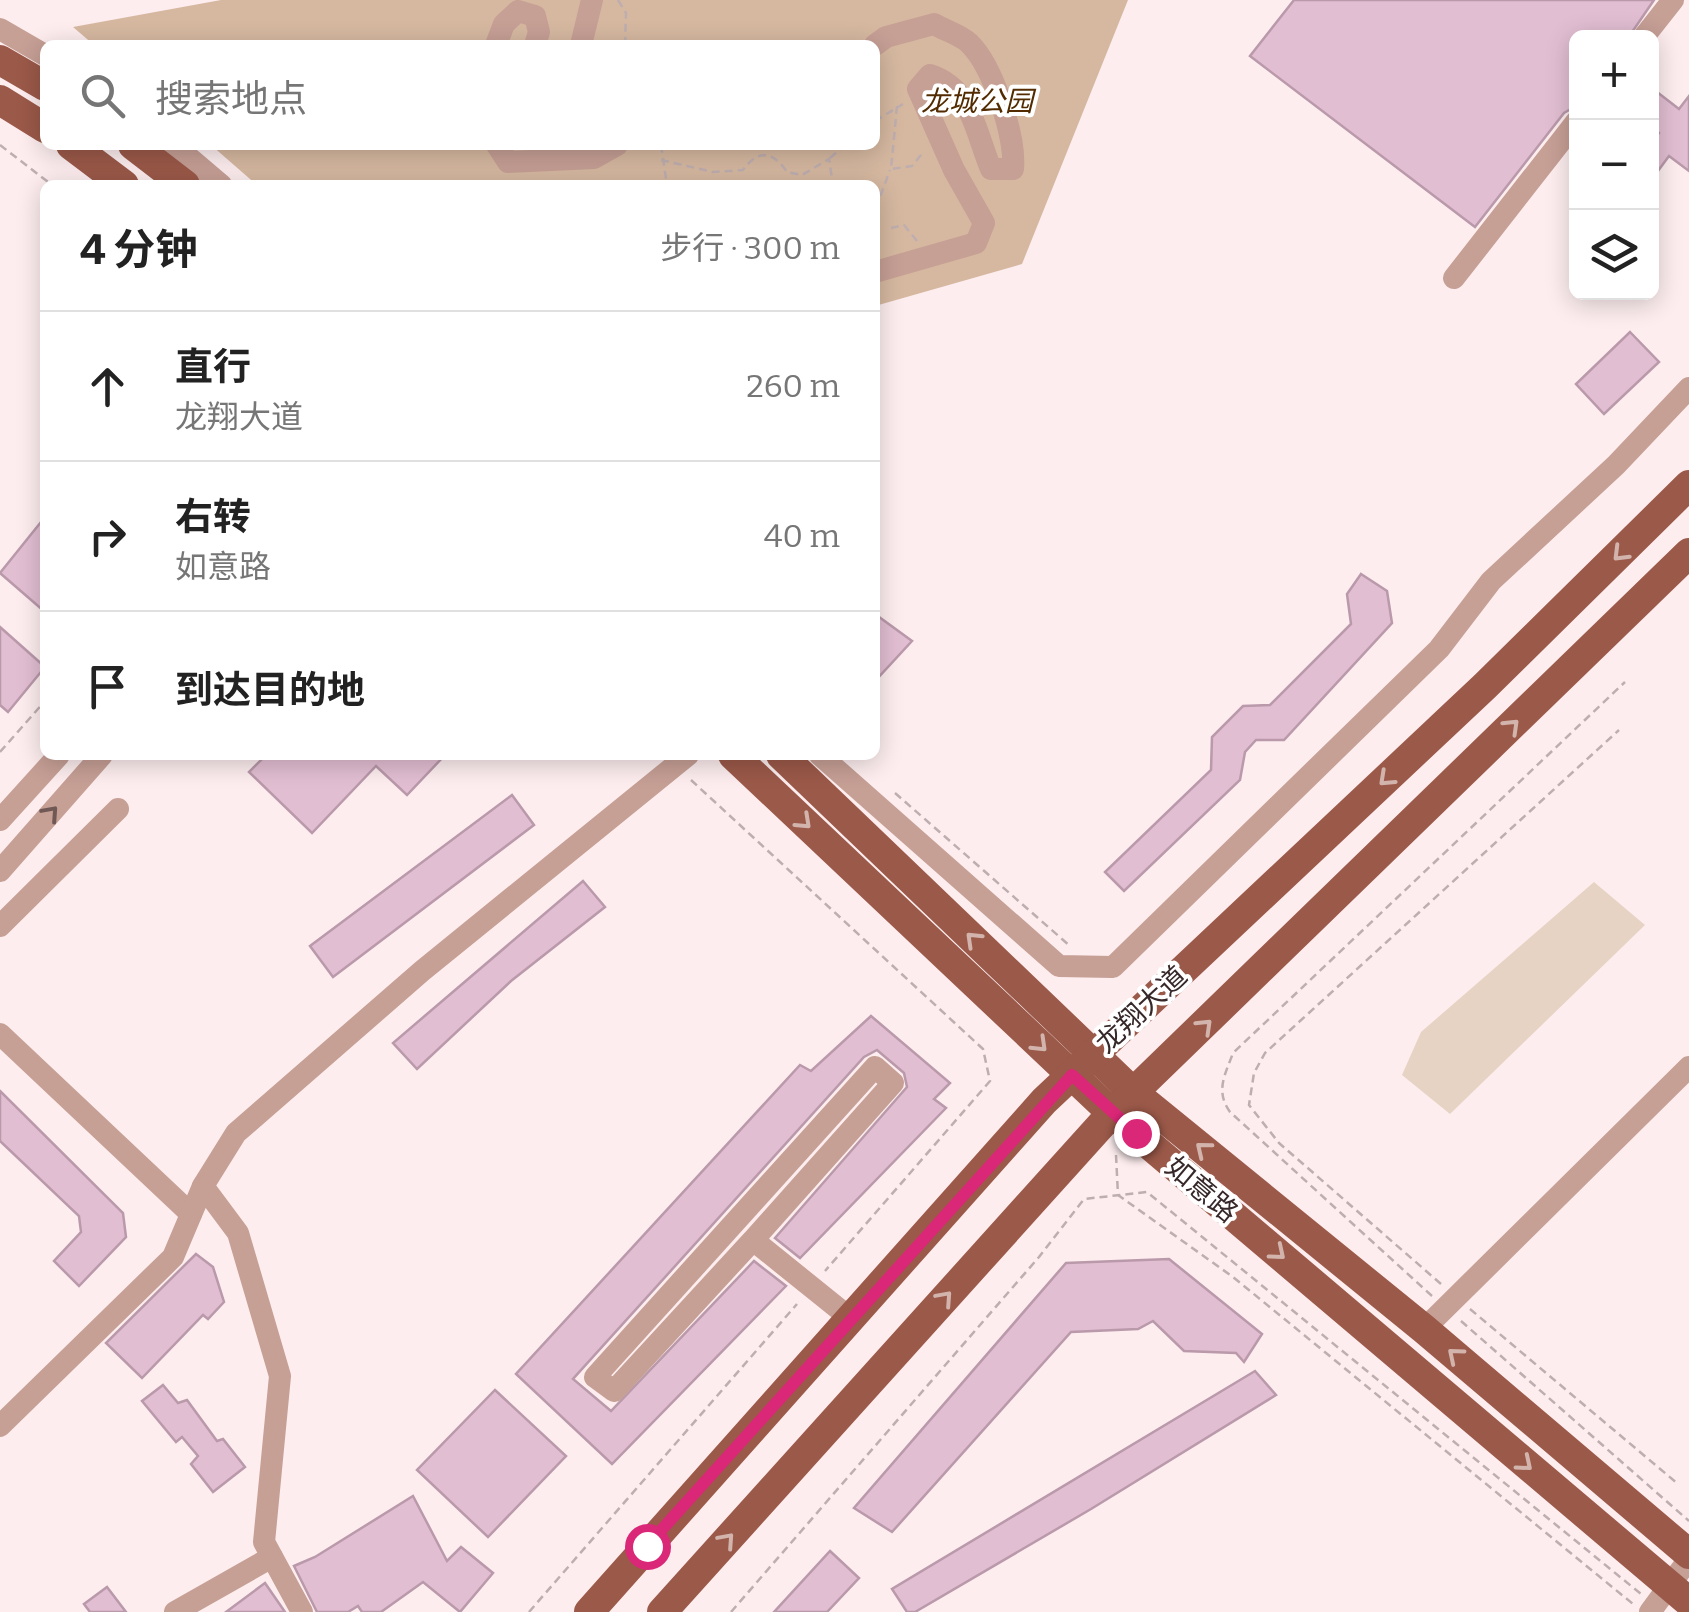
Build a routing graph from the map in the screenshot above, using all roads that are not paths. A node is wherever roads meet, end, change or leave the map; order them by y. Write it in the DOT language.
graph roads {
  1 [pos="592,0"];
  2 [pos="1673,0"];
  3 [pos="0,29"];
  4 [pos="1649,30"];
  5 [pos="498,40"];
  6 [pos="536,40"];
  7 [pos="582,40"];
  8 [pos="880,42"];
  9 [pos="40,53"];
  10 [pos="0,60"];
  11 [pos="40,83"];
  12 [pos="0,100"];
  13 [pos="40,125"];
  14 [pos="1569,131"];
  15 [pos="78,150"];
  16 [pos="140,150"];
  17 [pos="180,150"];
  18 [pos="500,150"];
  19 [pos="608,150"];
  20 [pos="117,180"];
  21 [pos="179,180"];
  22 [pos="215,180"];
  23 [pos="880,271"];
  24 [pos="1454,278"];
  25 [pos="1689,388"];
  26 [pos="1689,485"];
  27 [pos="1689,553"];
  28 [pos="54,760"];
  29 [pos="98,760"];
  30 [pos="682,760"];
  31 [pos="739,760"];
  32 [pos="785,760"];
  33 [pos="826,760"];
  34 [pos="118,809"];
  35 [pos="0,820"];
  36 [pos="0,870"];
  37 [pos="0,926"];
  38 [pos="0,1034"];
  39 [pos="1083,1065"];
  40 [pos="1689,1067"];
  41 [pos="1124,1104"];
  42 [pos="203,1186"];
  43 [pos="191,1214"];
  44 [pos="753,1240"];
  45 [pos="850,1318"];
  46 [pos="1424,1328"];
  47 [pos="0,1426"];
  48 [pos="272,1556"];
  49 [pos="1689,1556"];
  50 [pos="1661,1603"];
  51 [pos="298,1611"];
  52 [pos="176,1612"];
  53 [pos="589,1612"];
  54 [pos="662,1612"];
  1 -- 7 [label="street"];
  2 -- 4 [label="street"];
  3 -- 9 [label="street"];
  5 -- 6 [label="street"];
  8 -- 23 [label="street"];
  10 -- 11 [label="main road"];
  12 -- 13 [label="main road"];
  14 -- 24 [label="street"];
  15 -- 20 [label="main road"];
  16 -- 21 [label="main road"];
  17 -- 22 [label="street"];
  18 -- 19 [label="street"];
  25 -- 33 [label="street"];
  26 -- 39 [label="main road, 龙翔大道, one-way"];
  41 -- 27 [label="main road, 龙翔大道, one-way"];
  28 -- 35 [label="street"];
  36 -- 29 [label="street, one-way"];
  30 -- 42 [label="street"];
  31 -- 39 [label="main road, 如意路, one-way"];
  39 -- 32 [label="main road, 如意路, one-way"];
  34 -- 37 [label="street"];
  38 -- 43 [label="street"];
  39 -- 41 [label="main road, 如意路"];
  39 -- 45 [label="main road, 龙翔大道"];
  40 -- 46 [label="street"];
  46 -- 41 [label="main road, 如意路, one-way"];
  41 -- 50 [label="main road, 如意路, one-way"];
  54 -- 41 [label="main road, 龙翔大道, one-way"];
  42 -- 43 [label="street"];
  42 -- 48 [label="street"];
  43 -- 47 [label="street"];
  44 -- 44 [label="street"];
  44 -- 45 [label="street"];
  45 -- 53 [label="main road, 龙翔大道"];
  49 -- 46 [label="main road, 如意路, one-way"];
  48 -- 51 [label="street"];
  48 -- 52 [label="street"];
  49 -- 50 [label="street"];
}
